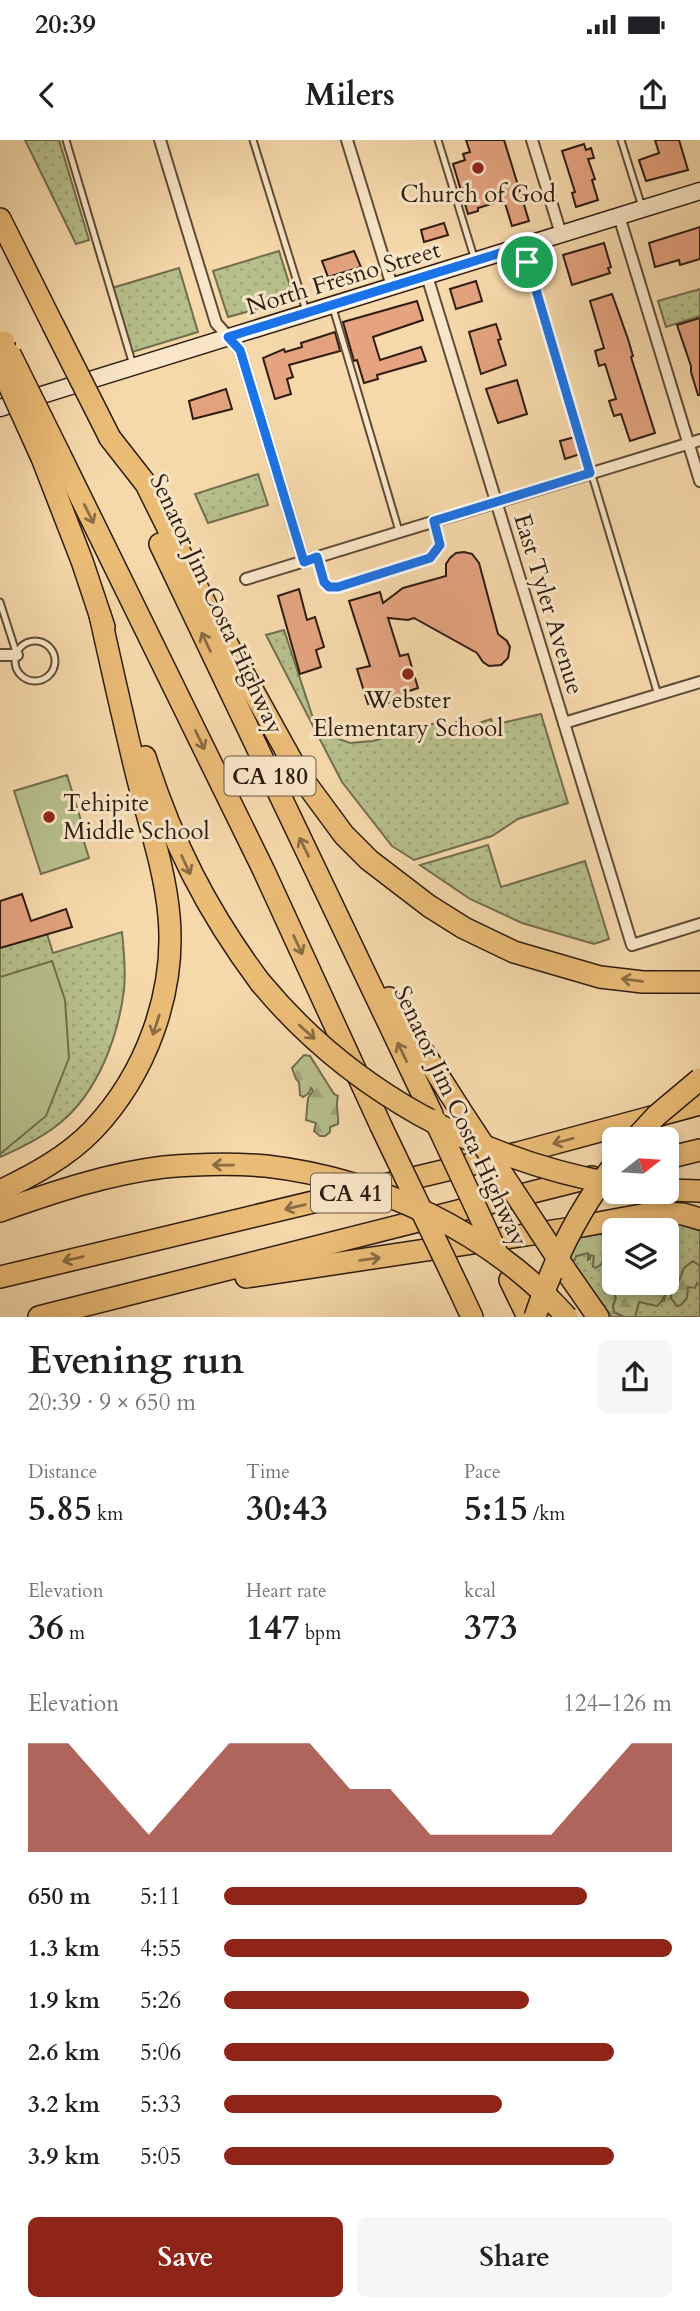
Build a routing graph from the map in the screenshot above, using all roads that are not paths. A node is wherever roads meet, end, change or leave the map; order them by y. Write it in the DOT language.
graph roads {
  1 [pos="66,140"];
  2 [pos="160,140"];
  3 [pos="253,140"];
  4 [pos="347,140"];
  5 [pos="438,140"];
  6 [pos="532,140"];
  7 [pos="621,140"];
  8 [pos="700,191"];
  9 [pos="642,209"];
  10 [pos="619,216"];
  11 [pos="0,219"];
  12 [pos="561,234"];
  13 [pos="523,246"];
  14 [pos="475,261"];
  15 [pos="427,276"];
  16 [pos="391,286"];
  17 [pos="332,305"];
  18 [pos="306,313"];
  19 [pos="228,337"];
  20 [pos="2,338"];
  21 [pos="134,366"];
  22 [pos="0,408"];
  23 [pos="110,438"];
  24 [pos="694,442"];
  25 [pos="50,455"];
  26 [pos="590,473"];
  27 [pos="700,481"];
  28 [pos="496,502"];
  29 [pos="434,521"];
  30 [pos="399,531"];
  31 [pos="317,557"];
  32 [pos="304,562"];
  33 [pos="246,579"];
  34 [pos="0,602"];
  35 [pos="100,615"];
  36 [pos="17,654"];
  37 [pos="0,655"];
  38 [pos="700,682"];
  39 [pos="658,695"];
  40 [pos="564,723"];
  41 [pos="340,922"];
  42 [pos="700,925"];
  43 [pos="700,982"];
  44 [pos="700,1079"];
  45 [pos="700,1104"];
  46 [pos="646,1127"];
  47 [pos="700,1150"];
  48 [pos="679,1155"];
  49 [pos="602,1175"];
  50 [pos="602,1182"];
  51 [pos="602,1182"];
  52 [pos="679,1190"];
  53 [pos="0,1191"];
  54 [pos="700,1191"];
  55 [pos="0,1211"];
  56 [pos="700,1219"];
  57 [pos="0,1277"];
  58 [pos="133,1293"];
  59 [pos="39,1317"];
  60 [pos="472,1317"];
  61 [pos="528,1317"];
  62 [pos="534,1317"];
  63 [pos="567,1317"];
  64 [pos="598,1317"];
  1 -- 21 [label="lane"];
  2 -- 19 [label="street"];
  3 -- 18 [label="lane"];
  4 -- 16 [label="street"];
  5 -- 14 [label="lane"];
  6 -- 12 [label="street"];
  7 -- 9 [label="lane"];
  8 -- 9 [label="main road, North Fresno Street"];
  9 -- 10 [label="main road, North Fresno Street"];
  10 -- 12 [label="main road, North Fresno Street"];
  10 -- 24 [label="street"];
  11 -- 23 [label="highway, Senator Jim Costa Highway / CA 180, bridge"];
  12 -- 13 [label="main road, North Fresno Street"];
  13 -- 14 [label="main road, North Fresno Street"];
  13 -- 26 [label="lane"];
  14 -- 15 [label="main road, North Fresno Street"];
  15 -- 16 [label="main road, North Fresno Street"];
  15 -- 28 [label="street, East Tyler Avenue"];
  16 -- 17 [label="main road, North Fresno Street"];
  17 -- 18 [label="main road, North Fresno Street"];
  17 -- 30 [label="lane"];
  18 -- 19 [label="main road, North Fresno Street"];
  19 -- 21 [label="main road, North Fresno Street"];
  19 -- 32 [label="street"];
  20 -- 25 [label="highway, bridge"];
  21 -- 22 [label="main road, North Fresno Street"];
  41 -- 23 [label="highway, Senator Jim Costa Highway / CA 180, one-way"];
  43 -- 23 [label="highway, one-way"];
  24 -- 26 [label="street"];
  24 -- 27 [label="street"];
  25 -- 35 [label="highway"];
  25 -- 60 [label="highway, CA 180, one-way, bridge"];
  26 -- 28 [label="street"];
  26 -- 39 [label="lane"];
  28 -- 29 [label="street"];
  28 -- 40 [label="street, East Tyler Avenue"];
  29 -- 30 [label="street"];
  29 -- 31 [label="lane"];
  30 -- 31 [label="street"];
  31 -- 32 [label="street"];
  32 -- 33 [label="street"];
  34 -- 36 [label="lane"];
  35 -- 50 [label="highway, one-way, bridge"];
  35 -- 53 [label="highway, one-way"];
  36 -- 36 [label="lane"];
  36 -- 37 [label="street"];
  38 -- 39 [label="street"];
  39 -- 40 [label="street"];
  40 -- 42 [label="street, East Tyler Avenue"];
  61 -- 41 [label="highway, Senator Jim Costa Highway / CA 180, one-way, bridge"];
  41 -- 64 [label="highway, bridge"];
  44 -- 46 [label="highway, bridge"];
  45 -- 57 [label="highway, CA 41, one-way"];
  47 -- 48 [label="highway"];
  49 -- 58 [label="highway, CA 41"];
  51 -- 62 [label="highway, bridge"];
  52 -- 54 [label="highway"];
  63 -- 55 [label="highway, one-way, bridge"];
  58 -- 56 [label="highway, one-way"];
  58 -- 59 [label="highway, CA 41"];
}
